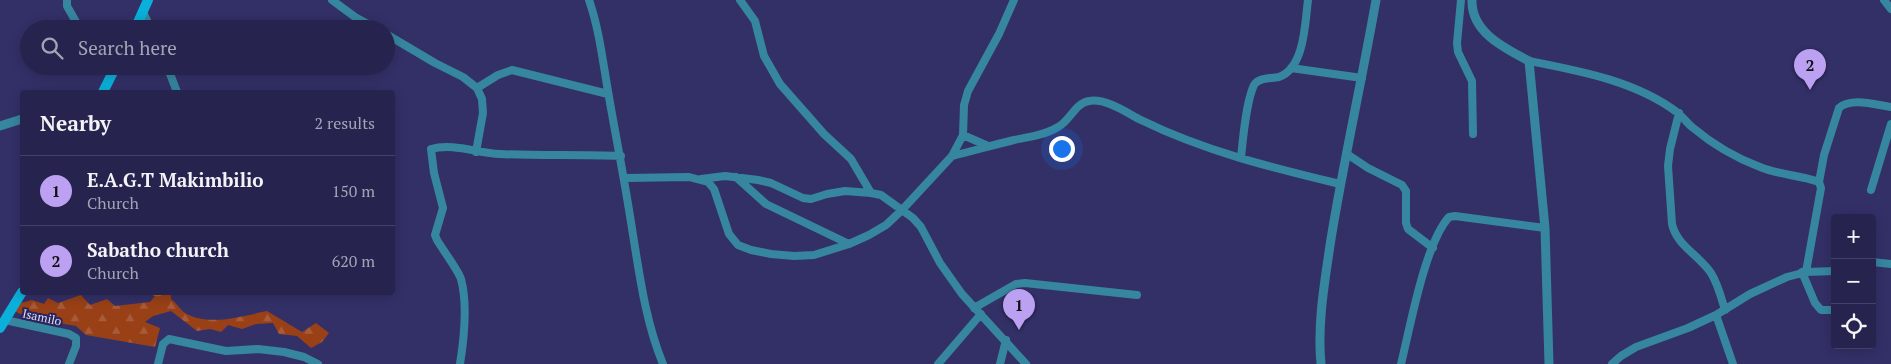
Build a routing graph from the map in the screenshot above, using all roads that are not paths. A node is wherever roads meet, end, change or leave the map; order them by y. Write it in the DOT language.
graph roads {
  1 [pos="67,0"];
  2 [pos="148,0"];
  3 [pos="332,0"];
  4 [pos="589,0"];
  5 [pos="740,0"];
  6 [pos="1014,0"];
  7 [pos="1308,0"];
  8 [pos="1376,0"];
  9 [pos="1461,0"];
  10 [pos="1472,0"];
  11 [pos="1884,0"];
  12 [pos="1891,9"];
  13 [pos="143,12"];
  14 [pos="75,20"];
  15 [pos="139,20"];
  16 [pos="147,20"];
  17 [pos="360,20"];
  18 [pos="395,39"];
  19 [pos="1529,61"];
  20 [pos="1291,68"];
  21 [pos="112,75"];
  22 [pos="170,75"];
  23 [pos="1362,78"];
  24 [pos="477,88"];
  25 [pos="104,90"];
  26 [pos="176,90"];
  27 [pos="608,94"];
  28 [pos="1891,107"];
  29 [pos="1678,114"];
  30 [pos="20,120"];
  31 [pos="1891,124"];
  32 [pos="0,126"];
  33 [pos="1473,134"];
  34 [pos="963,135"];
  35 [pos="988,146"];
  36 [pos="476,152"];
  37 [pos="1347,154"];
  38 [pos="620,156"];
  39 [pos="952,156"];
  40 [pos="1241,158"];
  41 [pos="736,177"];
  42 [pos="625,178"];
  43 [pos="699,179"];
  44 [pos="1819,182"];
  45 [pos="1340,184"];
  46 [pos="1871,190"];
  47 [pos="871,193"];
  48 [pos="902,210"];
  49 [pos="1545,228"];
  50 [pos="849,244"];
  51 [pos="1433,248"];
  52 [pos="1876,262"];
  53 [pos="1891,264"];
  54 [pos="1831,271"];
  55 [pos="1804,272"];
  56 [pos="20,295"];
  57 [pos="1137,296"];
  58 [pos="974,308"];
  59 [pos="1725,310"];
  60 [pos="1831,310"];
  61 [pos="981,314"];
  62 [pos="1716,315"];
  63 [pos="2,324"];
  64 [pos="1006,340"];
  65 [pos="942,362"];
  66 [pos="69,364"];
  67 [pos="158,364"];
  68 [pos="318,364"];
  69 [pos="460,364"];
  70 [pos="663,364"];
  71 [pos="1000,364"];
  72 [pos="1026,364"];
  73 [pos="1321,364"];
  74 [pos="1401,364"];
  75 [pos="1549,364"];
  76 [pos="1612,364"];
  77 [pos="1733,364"];
  1 -- 14 [label="street"];
  2 -- 13 [label="main road"];
  3 -- 17 [label="street"];
  4 -- 27 [label="street"];
  5 -- 47 [label="street"];
  6 -- 34 [label="street"];
  7 -- 20 [label="street"];
  8 -- 23 [label="street"];
  9 -- 33 [label="street"];
  10 -- 19 [label="street"];
  11 -- 12 [label="street"];
  13 -- 15 [label="main road"];
  13 -- 16 [label="street"];
  18 -- 24 [label="street"];
  19 -- 29 [label="street"];
  19 -- 49 [label="street"];
  20 -- 23 [label="street"];
  20 -- 40 [label="street"];
  21 -- 25 [label="main road"];
  22 -- 26 [label="street"];
  23 -- 37 [label="street"];
  24 -- 27 [label="street"];
  24 -- 36 [label="street"];
  27 -- 38 [label="street"];
  28 -- 44 [label="street"];
  29 -- 44 [label="street"];
  29 -- 59 [label="street"];
  30 -- 32 [label="street"];
  31 -- 46 [label="street"];
  34 -- 35 [label="street"];
  34 -- 39 [label="street"];
  35 -- 39 [label="street"];
  35 -- 40 [label="street"];
  36 -- 38 [label="street"];
  36 -- 69 [label="street"];
  37 -- 45 [label="street"];
  37 -- 51 [label="street"];
  38 -- 42 [label="street"];
  39 -- 48 [label="street"];
  40 -- 45 [label="street"];
  41 -- 43 [label="street"];
  41 -- 47 [label="street"];
  41 -- 50 [label="street"];
  42 -- 43 [label="street"];
  42 -- 70 [label="street"];
  43 -- 50 [label="street"];
  44 -- 55 [label="street"];
  45 -- 73 [label="street"];
  47 -- 48 [label="street"];
  48 -- 50 [label="street"];
  48 -- 58 [label="street"];
  49 -- 51 [label="street"];
  49 -- 75 [label="street"];
  51 -- 74 [label="street"];
  52 -- 53 [label="street"];
  54 -- 55 [label="street"];
  55 -- 59 [label="street"];
  55 -- 60 [label="street"];
  56 -- 63 [label="main road"];
  57 -- 58 [label="street"];
  58 -- 61 [label="street"];
  59 -- 62 [label="street"];
  61 -- 64 [label="street"];
  61 -- 65 [label="street"];
  62 -- 76 [label="street"];
  62 -- 77 [label="street"];
  63 -- 66 [label="street, Isamilo"];
  64 -- 71 [label="street"];
  64 -- 72 [label="street"];
  67 -- 68 [label="street"];
}
